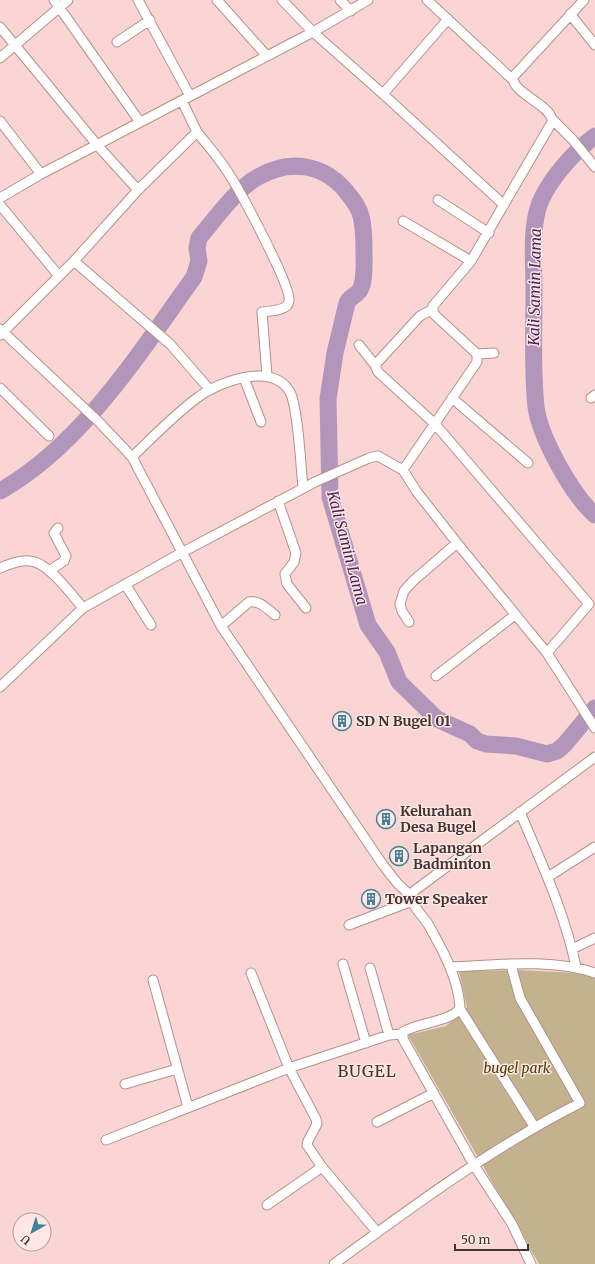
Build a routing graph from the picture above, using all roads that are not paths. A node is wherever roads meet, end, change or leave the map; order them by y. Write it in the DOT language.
graph roads {
  1 [pos="68,0"];
  2 [pos="138,0"];
  3 [pos="217,0"];
  4 [pos="282,0"];
  5 [pos="340,0"];
  6 [pos="368,0"];
  7 [pos="427,0"];
  8 [pos="584,0"];
  9 [pos="57,3"];
  10 [pos="351,11"];
  11 [pos="570,14"];
  12 [pos="448,19"];
  13 [pos="150,20"];
  14 [pos="0,27"];
  15 [pos="313,32"];
  16 [pos="117,42"];
  17 [pos="595,45"];
  18 [pos="16,46"];
  19 [pos="266,55"];
  20 [pos="0,58"];
  21 [pos="512,79"];
  22 [pos="383,94"];
  23 [pos="186,99"];
  24 [pos="553,120"];
  25 [pos="0,122"];
  26 [pos="140,122"];
  27 [pos="197,132"];
  28 [pos="98,146"];
  29 [pos="595,167"];
  30 [pos="41,174"];
  31 [pos="138,190"];
  32 [pos="0,198"];
  33 [pos="438,200"];
  34 [pos="0,205"];
  35 [pos="504,205"];
  36 [pos="403,221"];
  37 [pos="489,233"];
  38 [pos="74,261"];
  39 [pos="471,261"];
  40 [pos="59,276"];
  41 [pos="433,309"];
  42 [pos="1,332"];
  43 [pos="359,345"];
  44 [pos="494,353"];
  45 [pos="477,354"];
  46 [pos="375,365"];
  47 [pos="267,376"];
  48 [pos="244,378"];
  49 [pos="0,388"];
  50 [pos="210,390"];
  51 [pos="452,398"];
  52 [pos="261,422"];
  53 [pos="435,424"];
  54 [pos="50,436"];
  55 [pos="132,457"];
  56 [pos="528,463"];
  57 [pos="402,470"];
  58 [pos="304,488"];
  59 [pos="278,501"];
  60 [pos="58,528"];
  61 [pos="457,544"];
  62 [pos="181,553"];
  63 [pos="0,568"];
  64 [pos="49,571"];
  65 [pos="125,584"];
  66 [pos="84,608"];
  67 [pos="306,608"];
  68 [pos="592,608"];
  69 [pos="515,614"];
  70 [pos="275,615"];
  71 [pos="410,622"];
  72 [pos="151,625"];
  73 [pos="221,626"];
  74 [pos="547,653"];
  75 [pos="436,676"];
  76 [pos="0,687"];
  77 [pos="595,728"];
  78 [pos="595,757"];
  79 [pos="520,812"];
  80 [pos="595,847"];
  81 [pos="548,877"];
  82 [pos="411,898"];
  83 [pos="349,925"];
  84 [pos="595,938"];
  85 [pos="572,949"];
  86 [pos="343,964"];
  87 [pos="511,965"];
  88 [pos="451,967"];
  89 [pos="576,967"];
  90 [pos="370,968"];
  91 [pos="251,973"];
  92 [pos="595,973"];
  93 [pos="153,980"];
  94 [pos="460,1008"];
  95 [pos="402,1034"];
  96 [pos="389,1035"];
  97 [pos="366,1043"];
  98 [pos="289,1068"];
  99 [pos="177,1069"];
  100 [pos="125,1084"];
  101 [pos="434,1092"];
  102 [pos="188,1107"];
  103 [pos="377,1122"];
  104 [pos="534,1126"];
  105 [pos="106,1140"];
  106 [pos="474,1165"];
  107 [pos="322,1167"];
  108 [pos="267,1205"];
  109 [pos="378,1232"];
  110 [pos="334,1264"];
  111 [pos="531,1264"];
  1 -- 9 [label="street"];
  2 -- 13 [label="street"];
  3 -- 19 [label="street"];
  4 -- 15 [label="street"];
  5 -- 10 [label="street"];
  6 -- 10 [label="street"];
  7 -- 12 [label="street"];
  8 -- 11 [label="street"];
  9 -- 18 [label="street"];
  9 -- 26 [label="street"];
  10 -- 15 [label="street"];
  11 -- 17 [label="street"];
  11 -- 21 [label="street"];
  12 -- 21 [label="street"];
  12 -- 22 [label="street"];
  13 -- 16 [label="street"];
  13 -- 23 [label="street"];
  14 -- 18 [label="street"];
  15 -- 19 [label="street"];
  15 -- 22 [label="street"];
  18 -- 20 [label="street"];
  18 -- 28 [label="street"];
  19 -- 23 [label="street"];
  21 -- 24 [label="street"];
  22 -- 35 [label="street"];
  23 -- 26 [label="street"];
  23 -- 27 [label="street"];
  24 -- 29 [label="street"];
  24 -- 35 [label="street"];
  25 -- 30 [label="street"];
  26 -- 28 [label="street"];
  27 -- 31 [label="street"];
  27 -- 47 [label="street"];
  28 -- 30 [label="street"];
  28 -- 31 [label="street"];
  30 -- 32 [label="street"];
  31 -- 38 [label="street"];
  33 -- 37 [label="street"];
  34 -- 40 [label="street"];
  35 -- 37 [label="street"];
  36 -- 39 [label="street"];
  37 -- 39 [label="street"];
  38 -- 40 [label="street"];
  38 -- 50 [label="street"];
  39 -- 41 [label="street"];
  40 -- 42 [label="street"];
  41 -- 45 [label="street"];
  41 -- 46 [label="street"];
  42 -- 55 [label="street"];
  43 -- 46 [label="street"];
  44 -- 45 [label="street"];
  45 -- 51 [label="street"];
  46 -- 53 [label="street"];
  47 -- 48 [label="street"];
  47 -- 58 [label="street"];
  48 -- 50 [label="street"];
  48 -- 52 [label="street"];
  49 -- 54 [label="street"];
  50 -- 55 [label="street"];
  51 -- 53 [label="street"];
  51 -- 56 [label="street"];
  53 -- 57 [label="street"];
  53 -- 68 [label="street"];
  55 -- 62 [label="street"];
  57 -- 58 [label="street"];
  57 -- 61 [label="street"];
  58 -- 59 [label="street"];
  59 -- 62 [label="street"];
  59 -- 67 [label="street"];
  60 -- 64 [label="street"];
  61 -- 69 [label="street"];
  61 -- 71 [label="street"];
  62 -- 65 [label="street"];
  62 -- 73 [label="street"];
  63 -- 64 [label="street"];
  64 -- 66 [label="street"];
  65 -- 66 [label="street"];
  65 -- 72 [label="street"];
  66 -- 76 [label="street"];
  68 -- 74 [label="street"];
  69 -- 74 [label="street"];
  69 -- 75 [label="street"];
  70 -- 73 [label="street"];
  73 -- 82 [label="street"];
  74 -- 77 [label="street"];
  78 -- 79 [label="street"];
  79 -- 81 [label="street"];
  79 -- 82 [label="street"];
  80 -- 81 [label="street"];
  81 -- 85 [label="street"];
  82 -- 83 [label="street"];
  82 -- 88 [label="street"];
  84 -- 85 [label="street"];
  85 -- 89 [label="street"];
  86 -- 97 [label="street"];
  87 -- 88 [label="street"];
  87 -- 89 [label="street"];
  87 -- 104 [label="street"];
  88 -- 94 [label="street"];
  89 -- 92 [label="street"];
  90 -- 96 [label="street"];
  91 -- 98 [label="street"];
  93 -- 99 [label="street"];
  94 -- 95 [label="street"];
  94 -- 104 [label="street"];
  95 -- 96 [label="street"];
  95 -- 101 [label="street"];
  96 -- 97 [label="street"];
  97 -- 98 [label="street"];
  98 -- 102 [label="street"];
  98 -- 107 [label="street"];
  99 -- 100 [label="street"];
  99 -- 102 [label="street"];
  101 -- 103 [label="street"];
  101 -- 106 [label="street"];
  102 -- 105 [label="street"];
  104 -- 106 [label="street"];
  106 -- 109 [label="street"];
  106 -- 111 [label="street"];
  107 -- 108 [label="street"];
  107 -- 109 [label="street"];
  109 -- 110 [label="street"];
}
